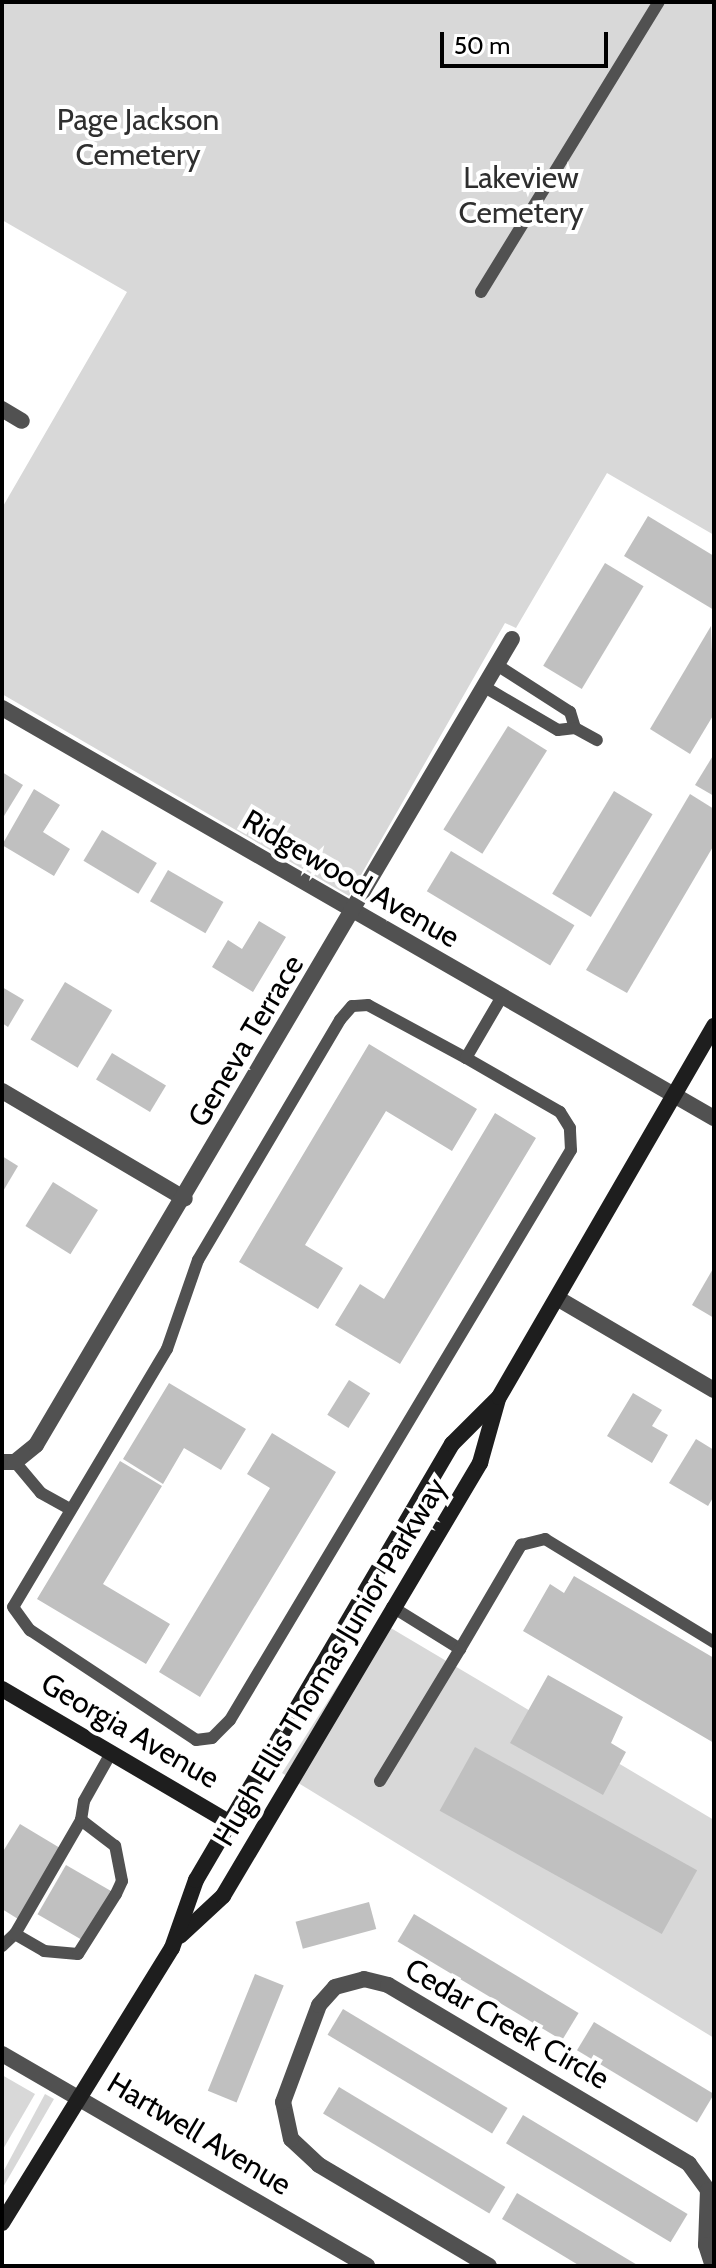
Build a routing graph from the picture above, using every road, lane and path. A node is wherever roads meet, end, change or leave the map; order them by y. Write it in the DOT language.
graph roads {
  1 [pos="659,2"];
  2 [pos="481,292"];
  3 [pos="2,409"];
  4 [pos="22,421"];
  5 [pos="512,639"];
  6 [pos="500,667"];
  7 [pos="488,689"];
  8 [pos="2,708"];
  9 [pos="575,728"];
  10 [pos="597,740"];
  11 [pos="354,913"];
  12 [pos="501,998"];
  13 [pos="714,1026"];
  14 [pos="466,1058"];
  15 [pos="2,1091"];
  16 [pos="673,1098"];
  17 [pos="714,1118"];
  18 [pos="185,1199"];
  19 [pos="557,1298"];
  20 [pos="714,1390"];
  21 [pos="499,1397"];
  22 [pos="8,1462"];
  23 [pos="70,1509"];
  24 [pos="394,1608"];
  25 [pos="714,1642"];
  26 [pos="460,1649"];
  27 [pos="2,1689"];
  28 [pos="111,1753"];
  29 [pos="380,1781"];
  30 [pos="81,1820"];
  31 [pos="229,1822"];
  32 [pos="15,1934"];
  33 [pos="179,1937"];
  34 [pos="2,1946"];
  35 [pos="2,2054"];
  36 [pos="82,2097"];
  37 [pos="2,2223"];
  38 [pos="367,2266"];
  39 [pos="489,2266"];
  40 [pos="713,2266"];
  1 -- 2 [label="lane"];
  3 -- 4 [label="street"];
  5 -- 6 [label="street, Geneva Terrace"];
  6 -- 7 [label="street, Geneva Terrace"];
  6 -- 9 [label="lane"];
  7 -- 9 [label="lane"];
  7 -- 11 [label="street, Geneva Terrace"];
  8 -- 11 [label="street, Ridgewood Avenue"];
  9 -- 10 [label="lane"];
  11 -- 12 [label="street, Ridgewood Avenue"];
  11 -- 18 [label="street, Geneva Terrace"];
  12 -- 14 [label="lane"];
  12 -- 16 [label="street, Ridgewood Avenue"];
  13 -- 16 [label="main road, Hugh Ellis Thomas Junior Parkway"];
  14 -- 23 [label="lane"];
  14 -- 23 [label="lane"];
  15 -- 18 [label="street"];
  16 -- 17 [label="street, Ridgewood Avenue"];
  16 -- 19 [label="main road, Hugh Ellis Thomas Junior Parkway"];
  18 -- 22 [label="street, Geneva Terrace"];
  19 -- 20 [label="street"];
  19 -- 21 [label="main road, Hugh Ellis Thomas Junior Parkway"];
  21 -- 24 [label="main road, Hugh Ellis Thomas Junior Parkway"];
  21 -- 31 [label="main road, Hugh Ellis Thomas Junior Parkway"];
  22 -- 23 [label="lane"];
  24 -- 26 [label="lane"];
  24 -- 33 [label="main road, Hugh Ellis Thomas Junior Parkway"];
  25 -- 26 [label="lane"];
  26 -- 29 [label="lane"];
  27 -- 28 [label="main road, Georgia Avenue"];
  28 -- 30 [label="lane"];
  28 -- 31 [label="main road, Georgia Avenue"];
  30 -- 32 [label="lane"];
  30 -- 32 [label="lane"];
  31 -- 33 [label="main road, Hugh Ellis Thomas Junior Parkway"];
  32 -- 34 [label="lane"];
  33 -- 36 [label="main road, Hugh Ellis Thomas Junior Parkway"];
  35 -- 36 [label="street, Hartwell Avenue"];
  36 -- 37 [label="main road, Hugh Ellis Thomas Junior Parkway"];
  36 -- 38 [label="street, Hartwell Avenue"];
  39 -- 40 [label="street, Cedar Creek Circle"];
}
